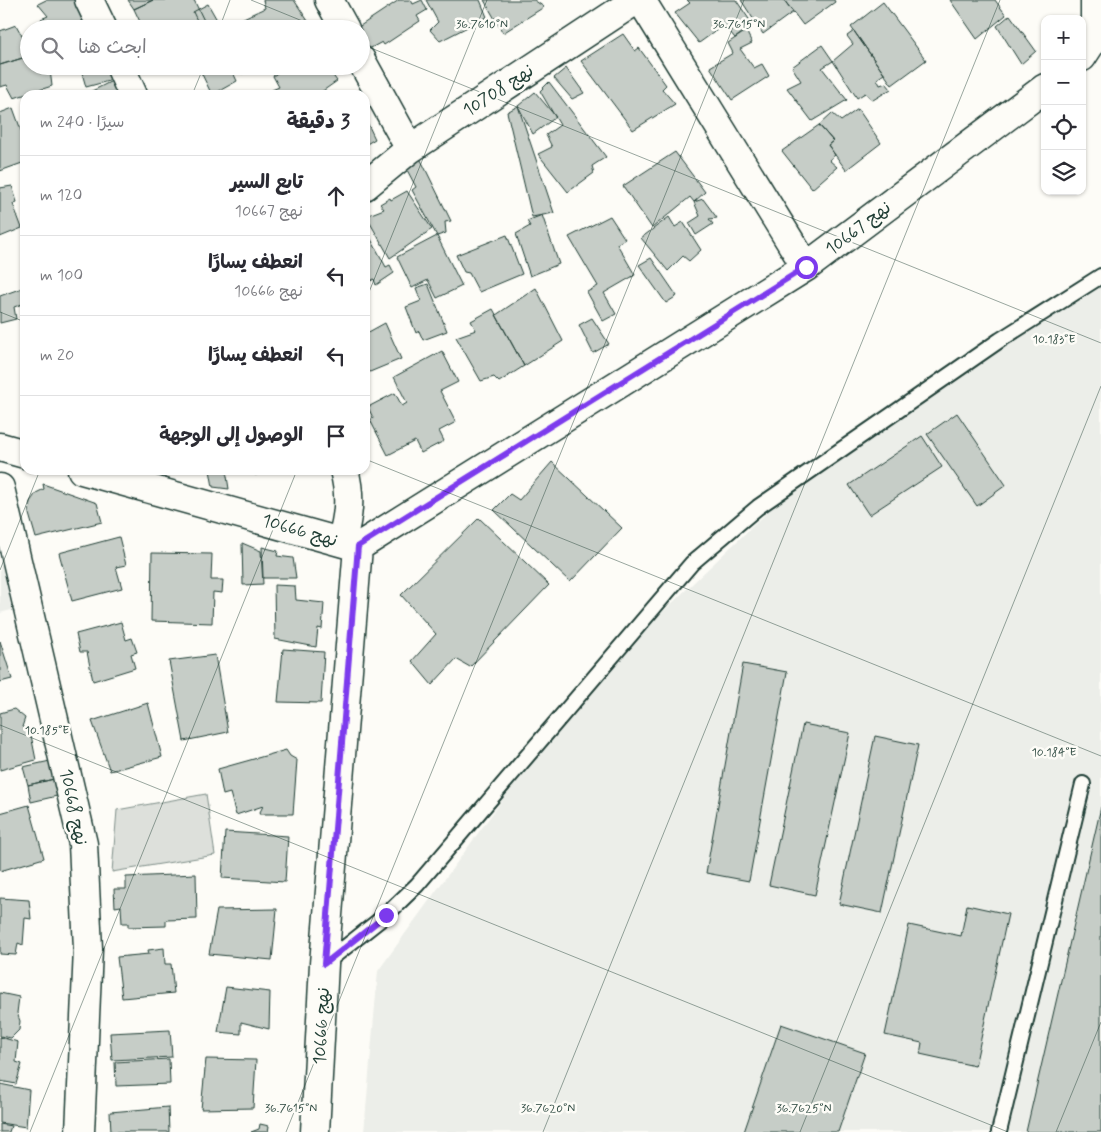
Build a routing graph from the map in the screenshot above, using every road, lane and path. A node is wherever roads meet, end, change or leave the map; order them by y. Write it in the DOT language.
graph roads {
  1 [pos="90,0"];
  2 [pos="329,0"];
  3 [pos="636,0"];
  4 [pos="641,0"];
  5 [pos="1095,0"];
  6 [pos="99,20"];
  7 [pos="339,20"];
  8 [pos="1086,51"];
  9 [pos="124,75"];
  10 [pos="369,75"];
  11 [pos="131,90"];
  12 [pos="1041,91"];
  13 [pos="410,149"];
  14 [pos="370,182"];
  15 [pos="806,267"];
  16 [pos="1101,276"];
  17 [pos="0,447"];
  18 [pos="20,453"];
  19 [pos="100,475"];
  20 [pos="345,475"];
  21 [pos="0,488"];
  22 [pos="349,544"];
  23 [pos="1083,784"];
  24 [pos="324,964"];
  25 [pos="80,1132"];
  26 [pos="315,1132"];
  27 [pos="999,1132"];
  1 -- 6 [label="street"];
  2 -- 7 [label="street"];
  3 -- 13 [label="street, نهج 10708"];
  4 -- 15 [label="street"];
  5 -- 8 [label="street"];
  9 -- 11 [label="street"];
  10 -- 13 [label="street"];
  12 -- 15 [label="street, نهج 10667"];
  13 -- 14 [label="street, نهج 10708"];
  15 -- 22 [label="street, نهج 10667"];
  16 -- 24 [label="lane"];
  17 -- 18 [label="street"];
  19 -- 22 [label="street, نهج 10666"];
  20 -- 22 [label="street"];
  21 -- 25 [label="street, نهج 10668"];
  22 -- 24 [label="street, نهج 10666"];
  23 -- 27 [label="lane"];
  24 -- 26 [label="street, نهج 10666"];
}
